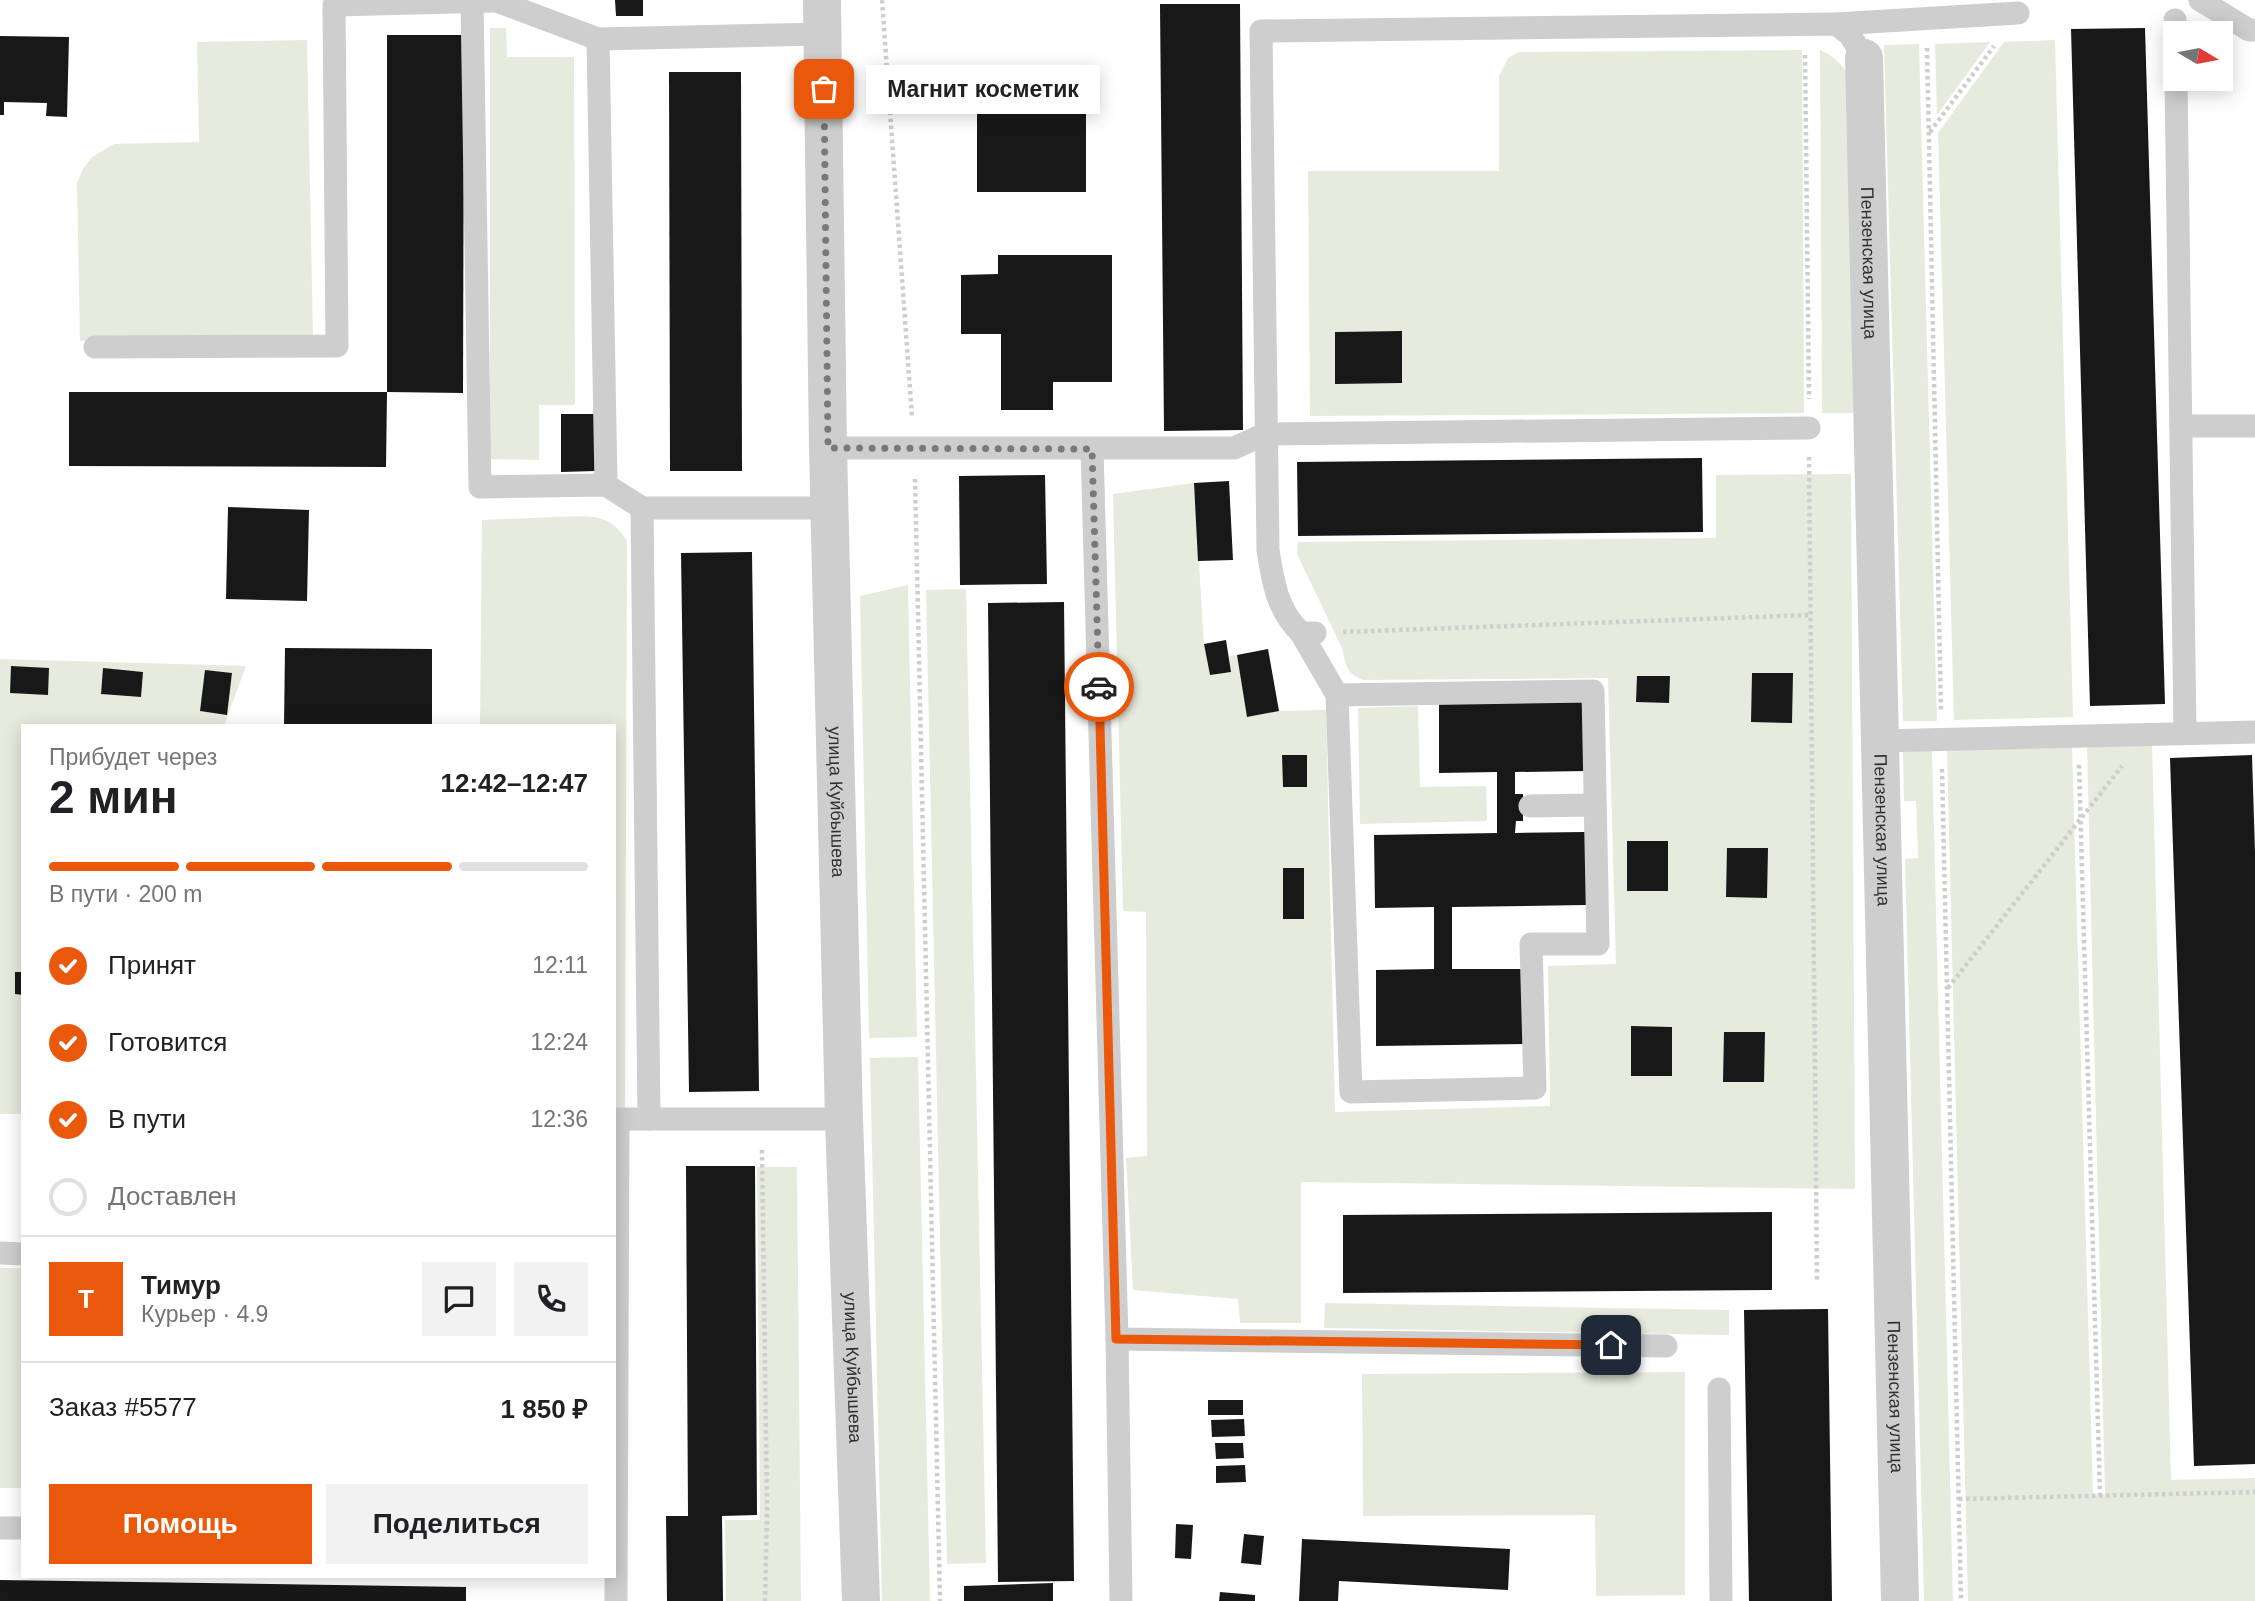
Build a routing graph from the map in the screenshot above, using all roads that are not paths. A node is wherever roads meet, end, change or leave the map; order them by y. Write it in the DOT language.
graph roads {
  1 [pos="2200,0"];
  2 [pos="487,1"];
  3 [pos="2018,13"];
  4 [pos="823,17"];
  5 [pos="1836,24"];
  6 [pos="2255,30"];
  7 [pos="598,39"];
  8 [pos="1864,58"];
  9 [pos="2176,91"];
  10 [pos="95,347"];
  11 [pos="2181,426"];
  12 [pos="2255,426"];
  13 [pos="1809,428"];
  14 [pos="1265,434"];
  15 [pos="828,448"];
  16 [pos="1092,449"];
  17 [pos="606,485"];
  18 [pos="642,508"];
  19 [pos="831,508"];
  20 [pos="1337,695"];
  21 [pos="2255,732"];
  22 [pos="2185,733"];
  23 [pos="1881,741"];
  24 [pos="1595,805"];
  25 [pos="1530,806"];
  26 [pos="649,1119"];
  27 [pos="844,1119"];
  28 [pos="0,1253"];
  29 [pos="21,1254"];
  30 [pos="616,1256"];
  31 [pos="1116,1339"];
  32 [pos="1666,1346"];
  33 [pos="1719,1389"];
  34 [pos="0,1528"];
  35 [pos="21,1528"];
  36 [pos="616,1578"];
  37 [pos="616,1601"];
  38 [pos="861,1601"];
  39 [pos="1121,1601"];
  40 [pos="1721,1601"];
  41 [pos="1900,1601"];
  1 -- 6 [label="lane"];
  2 -- 7 [label="lane"];
  2 -- 10 [label="lane"];
  2 -- 17 [label="lane"];
  3 -- 5 [label="lane"];
  4 -- 7 [label="lane"];
  4 -- 15 [label="street, улица Куйбышева"];
  5 -- 8 [label="lane"];
  5 -- 14 [label="lane"];
  7 -- 17 [label="lane"];
  8 -- 23 [label="street, Пензенская улица"];
  9 -- 11 [label="lane"];
  11 -- 12 [label="lane"];
  11 -- 22 [label="lane"];
  13 -- 14 [label="lane"];
  14 -- 16 [label="lane"];
  14 -- 20 [label="lane"];
  15 -- 16 [label="lane"];
  15 -- 19 [label="street, улица Куйбышева"];
  16 -- 31 [label="lane"];
  17 -- 18 [label="lane"];
  18 -- 19 [label="lane"];
  18 -- 26 [label="lane"];
  19 -- 27 [label="street, улица Куйбышева"];
  20 -- 24 [label="lane"];
  20 -- 24 [label="lane"];
  21 -- 22 [label="lane"];
  22 -- 23 [label="lane"];
  23 -- 41 [label="street, Пензенская улица"];
  24 -- 25 [label="lane"];
  26 -- 27 [label="lane"];
  26 -- 30 [label="lane"];
  27 -- 38 [label="street, улица Куйбышева"];
  28 -- 29 [label="lane"];
  31 -- 32 [label="lane"];
  31 -- 39 [label="lane"];
  33 -- 40 [label="lane"];
  34 -- 35 [label="lane"];
  36 -- 37 [label="lane"];
}
